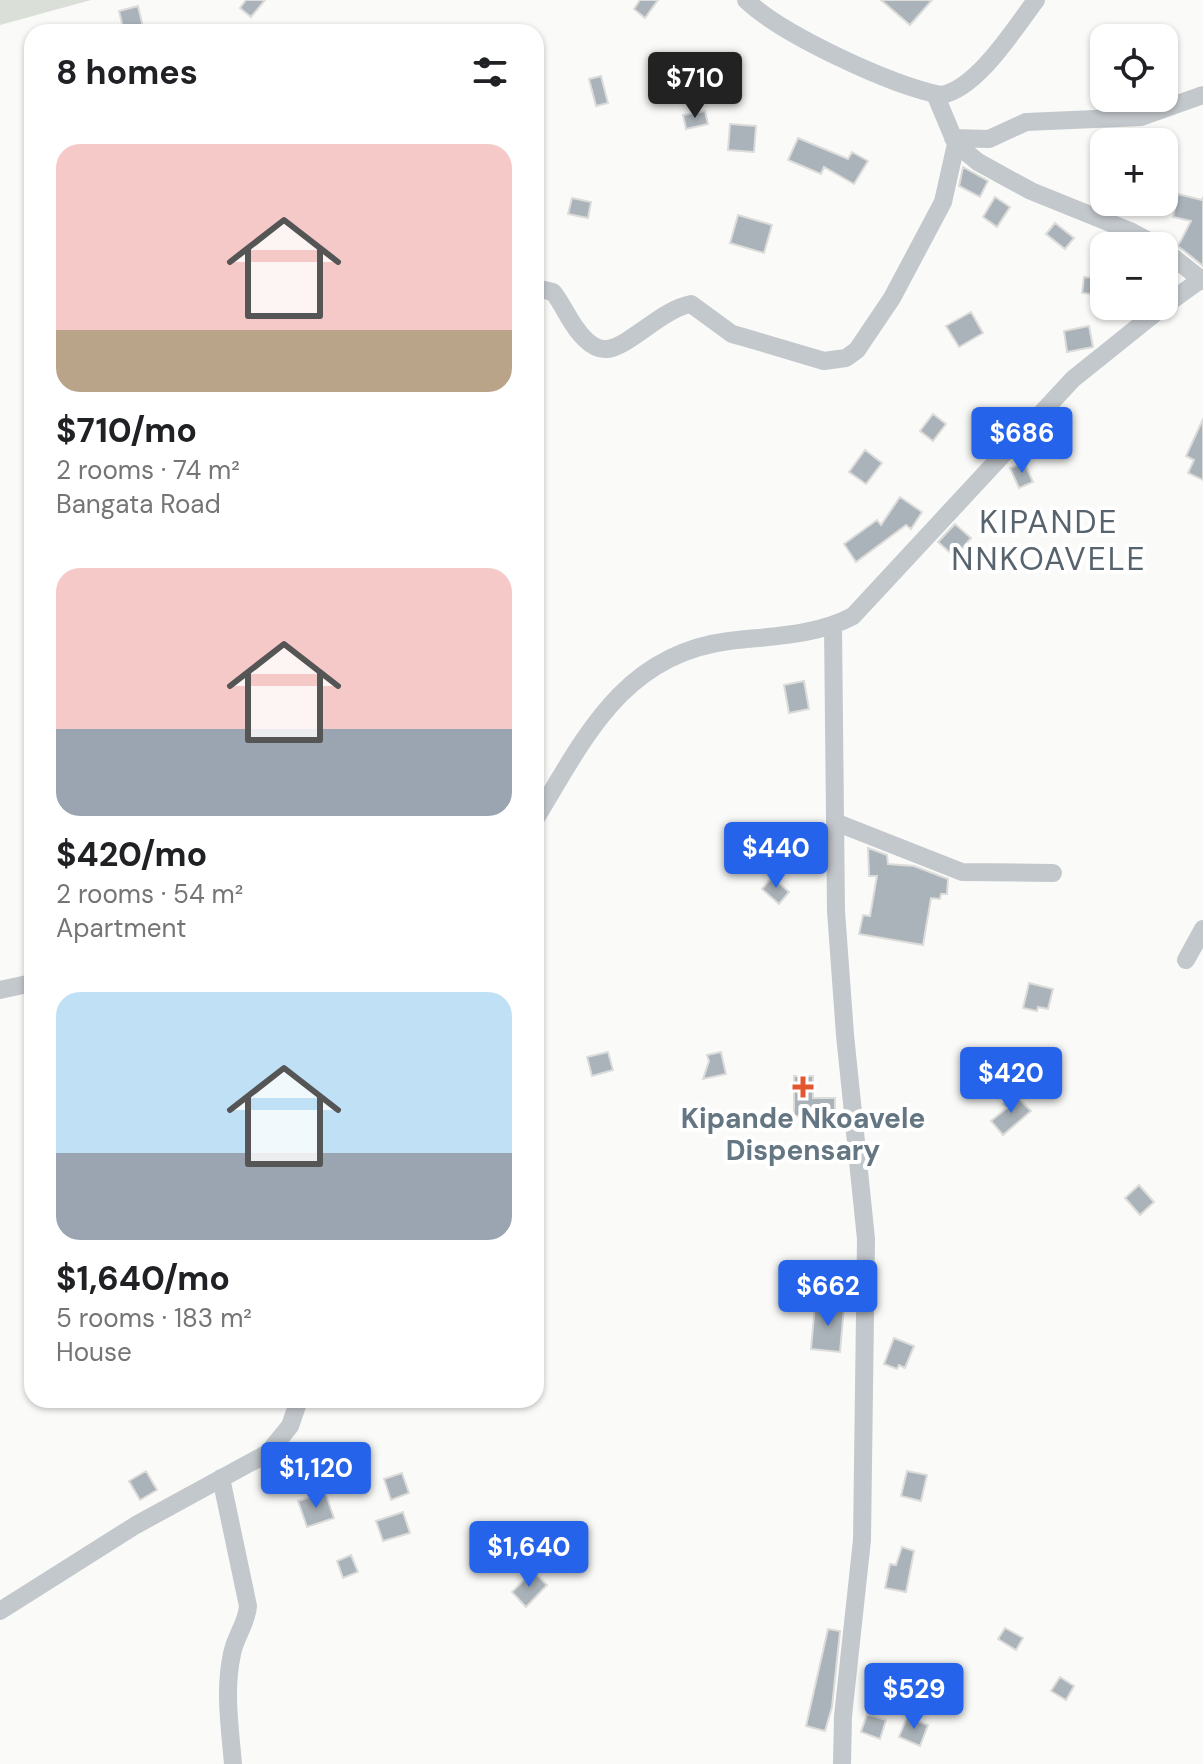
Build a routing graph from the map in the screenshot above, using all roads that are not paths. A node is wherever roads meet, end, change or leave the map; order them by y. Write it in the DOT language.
graph roads {
  1 [pos="746,0"];
  2 [pos="1036,0"];
  3 [pos="935,94"];
  4 [pos="1203,95"];
  5 [pos="954,141"];
  6 [pos="1132,232"];
  7 [pos="1178,261"];
  8 [pos="1202,279"];
  9 [pos="544,290"];
  10 [pos="1178,296"];
  11 [pos="1147,320"];
  12 [pos="833,627"];
  13 [pos="544,805"];
  14 [pos="835,822"];
  15 [pos="1053,873"];
  16 [pos="1203,929"];
  17 [pos="1186,960"];
  18 [pos="24,985"];
  19 [pos="0,990"];
  20 [pos="296,1408"];
  21 [pos="221,1478"];
  22 [pos="0,1611"];
  23 [pos="233,1764"];
  24 [pos="842,1764"];
  1 -- 3 [label="street"];
  2 -- 3 [label="street"];
  3 -- 5 [label="street"];
  4 -- 5 [label="street"];
  5 -- 6 [label="street"];
  5 -- 9 [label="street"];
  7 -- 8 [label="street"];
  8 -- 10 [label="street"];
  11 -- 12 [label="street"];
  12 -- 13 [label="street"];
  12 -- 14 [label="street"];
  14 -- 15 [label="street"];
  14 -- 24 [label="street"];
  16 -- 17 [label="street"];
  18 -- 19 [label="street"];
  20 -- 21 [label="street"];
  21 -- 22 [label="street"];
  21 -- 23 [label="street"];
}
